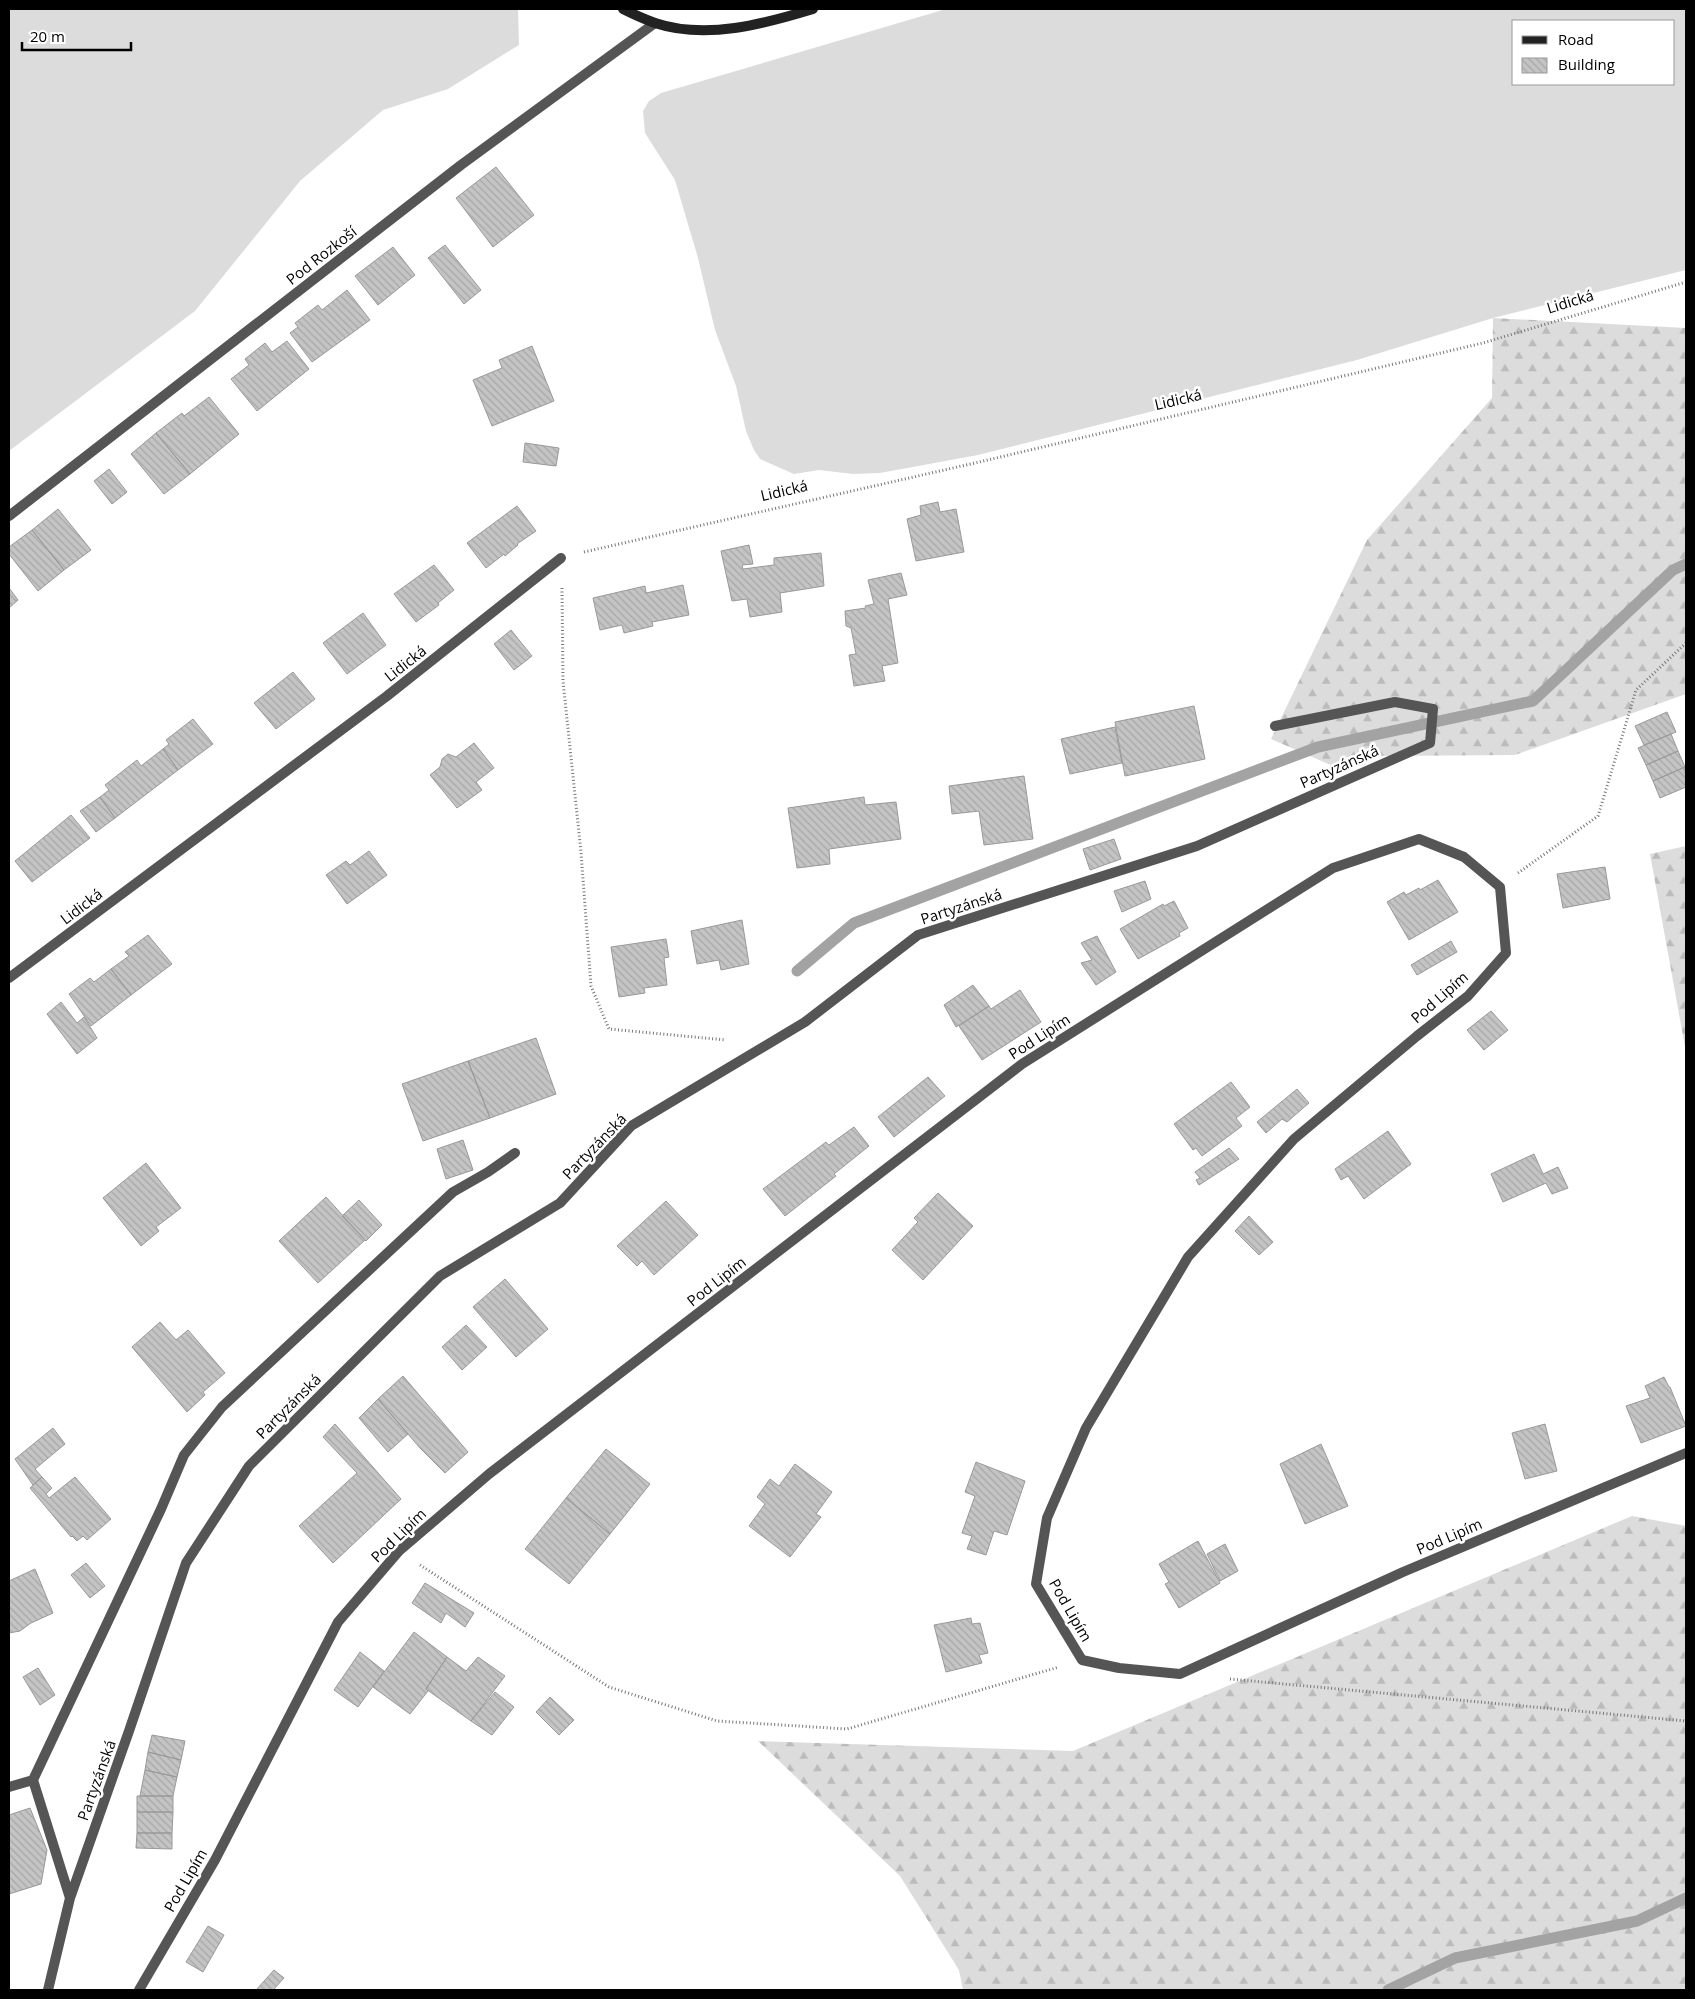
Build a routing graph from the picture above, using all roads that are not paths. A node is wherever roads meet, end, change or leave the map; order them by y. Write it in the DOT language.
graph roads {
  1 [pos="623,9"];
  2 [pos="813,9"];
  3 [pos="655,23"];
  4 [pos="9,516"];
  5 [pos="561,558"];
  6 [pos="1275,726"];
  7 [pos="9,978"];
  8 [pos="515,1153"];
  9 [pos="1686,1453"];
  10 [pos="33,1780"];
  11 [pos="9,1787"];
  12 [pos="70,1898"];
  13 [pos="48,1990"];
  14 [pos="139,1990"];
  1 -- 3 [label="street"];
  2 -- 3 [label="street"];
  3 -- 4 [label="street, Pod Rozkoší"];
  5 -- 7 [label="street, Lidická"];
  6 -- 12 [label="street, Partyzánská"];
  8 -- 10 [label="street"];
  9 -- 14 [label="street, Pod Lipím"];
  10 -- 11 [label="street"];
  10 -- 12 [label="street"];
  12 -- 13 [label="street, Partyzánská"];
}
